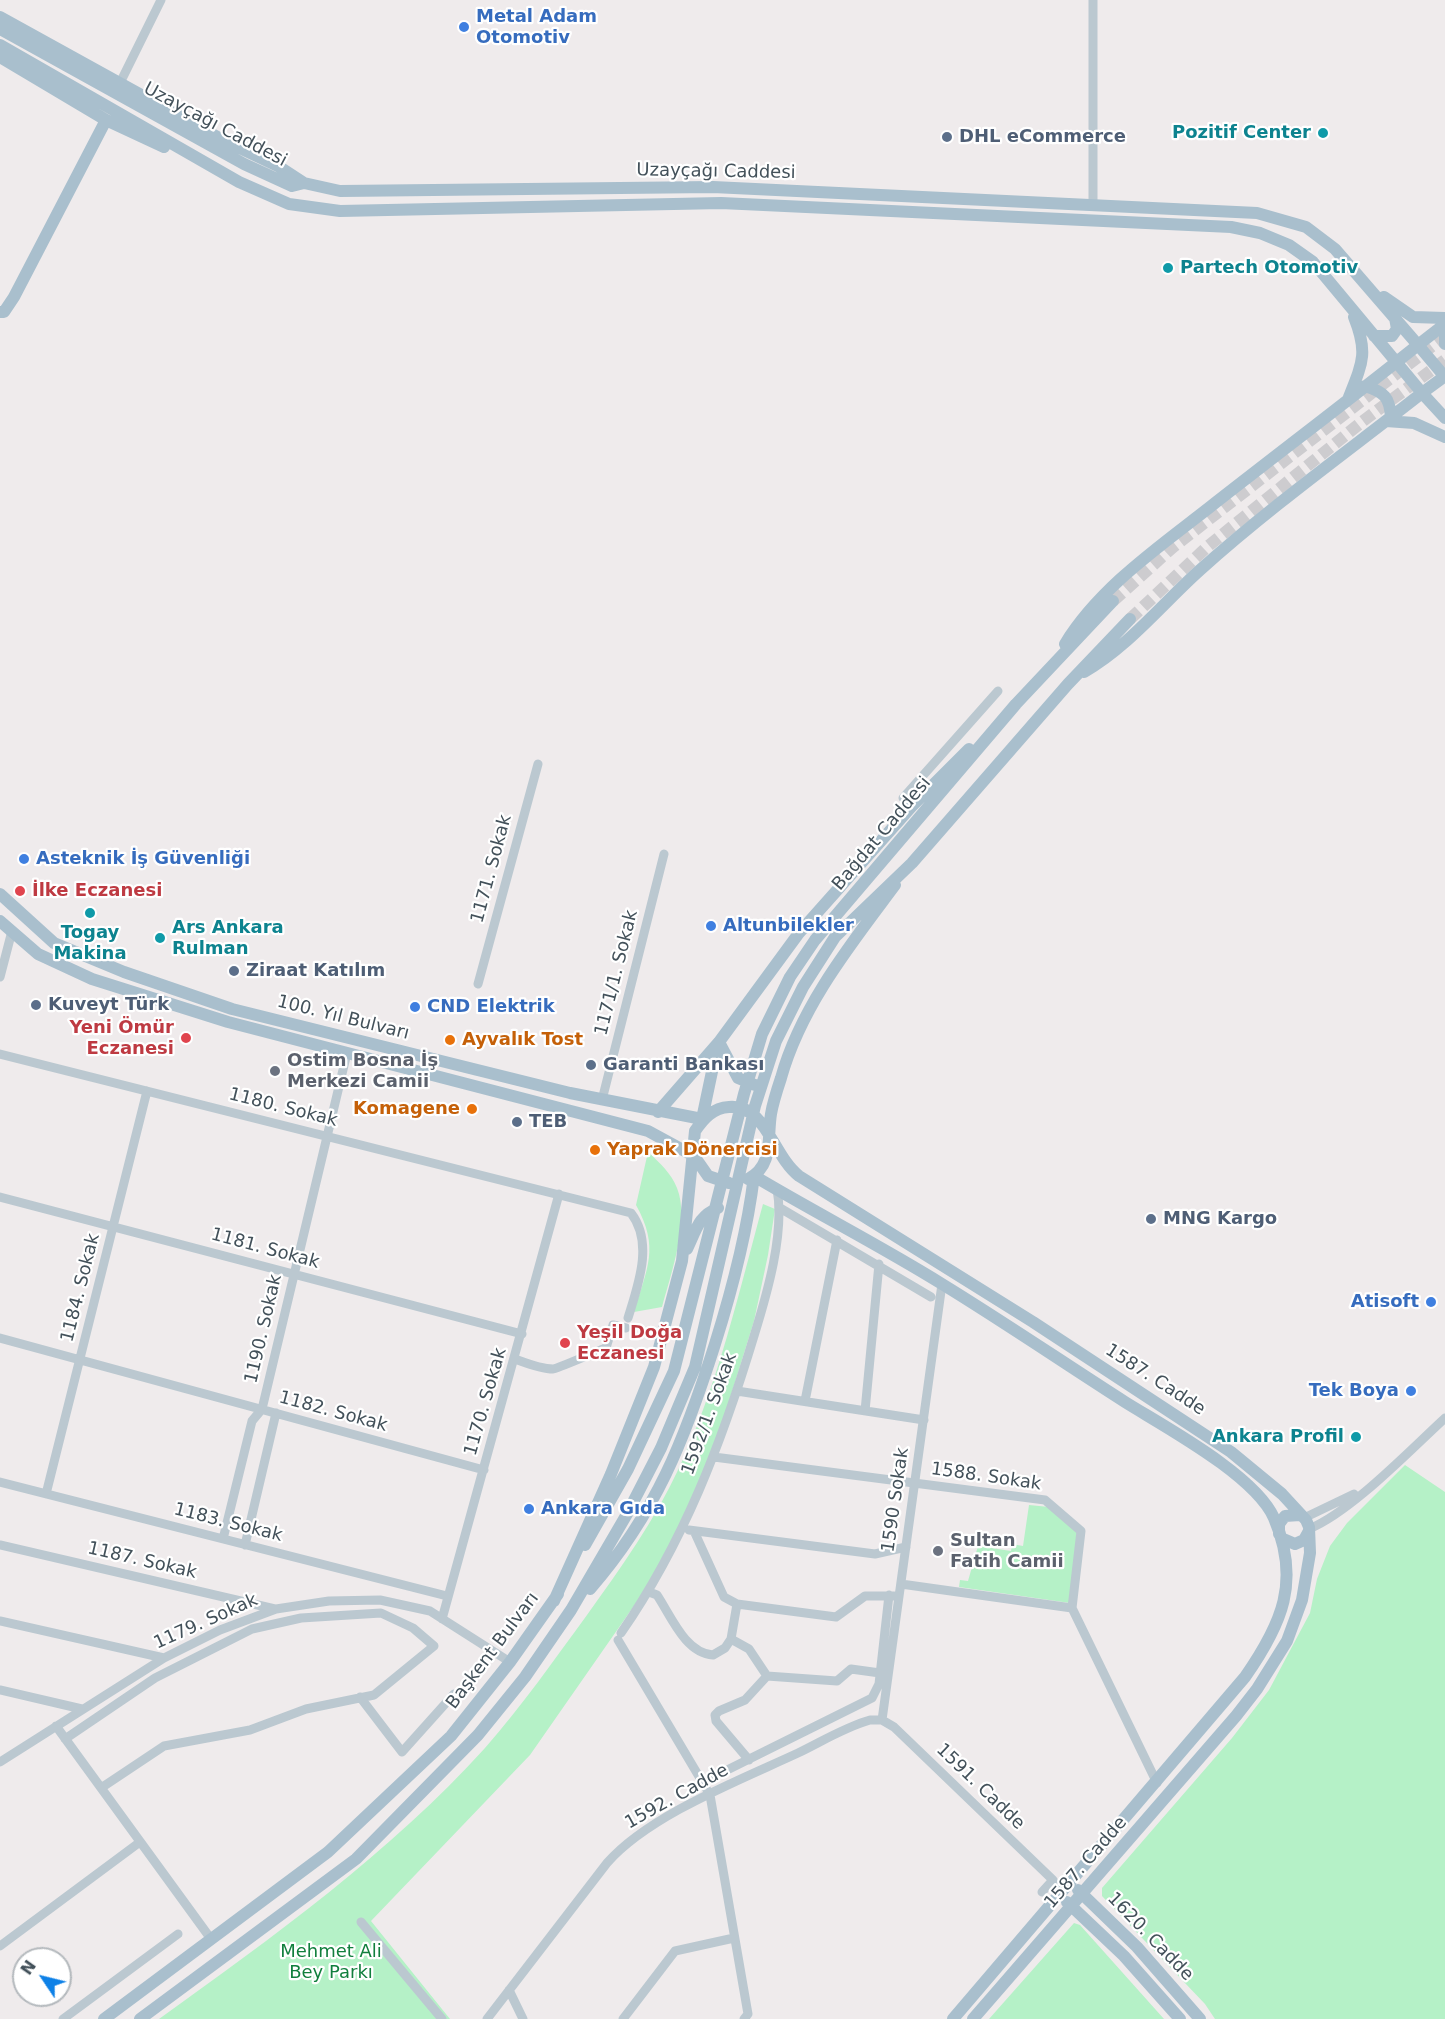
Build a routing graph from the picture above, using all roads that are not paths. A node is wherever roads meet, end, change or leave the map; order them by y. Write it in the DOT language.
graph roads {
  1 [pos="161,0"];
  2 [pos="1093,0"];
  3 [pos="0,17"];
  4 [pos="0,30"];
  5 [pos="0,45"];
  6 [pos="0,57"];
  7 [pos="120,83"];
  8 [pos="106,120"];
  9 [pos="214,168"];
  10 [pos="304,183"];
  11 [pos="1093,206"];
  12 [pos="1371,289"];
  13 [pos="1349,304"];
  14 [pos="0,312"];
  15 [pos="1395,318"];
  16 [pos="1445,318"];
  17 [pos="1445,324"];
  18 [pos="1445,330"];
  19 [pos="1374,336"];
  20 [pos="1445,344"];
  21 [pos="1418,345"];
  22 [pos="1395,363"];
  23 [pos="1445,376"];
  24 [pos="1365,386"];
  25 [pos="1422,393"];
  26 [pos="1349,399"];
  27 [pos="1445,418"];
  28 [pos="1389,419"];
  29 [pos="1445,437"];
  30 [pos="1113,601"];
  31 [pos="1130,619"];
  32 [pos="1055,659"];
  33 [pos="1072,679"];
  34 [pos="998,691"];
  35 [pos="1016,704"];
  36 [pos="538,764"];
  37 [pos="903,798"];
  38 [pos="664,854"];
  39 [pos="912,862"];
  40 [pos="0,894"];
  41 [pos="0,921"];
  42 [pos="12,931"];
  43 [pos="0,978"];
  44 [pos="478,984"];
  45 [pos="719,1042"];
  46 [pos="347,1053"];
  47 [pos="0,1054"];
  48 [pos="783,1068"];
  49 [pos="147,1091"];
  50 [pos="602,1100"];
  51 [pos="658,1112"];
  52 [pos="702,1119"];
  53 [pos="648,1131"];
  54 [pos="768,1135"];
  55 [pos="327,1136"];
  56 [pos="694,1156"];
  57 [pos="724,1172"];
  58 [pos="754,1176"];
  59 [pos="777,1189"];
  60 [pos="559,1194"];
  61 [pos="0,1197"];
  62 [pos="780,1208"];
  63 [pos="113,1226"];
  64 [pos="744,1231"];
  65 [pos="837,1240"];
  66 [pos="682,1261"];
  67 [pos="879,1264"];
  68 [pos="294,1274"];
  69 [pos="942,1284"];
  70 [pos="931,1297"];
  71 [pos="522,1334"];
  72 [pos="0,1338"];
  73 [pos="80,1359"];
  74 [pos="515,1359"];
  75 [pos="737,1390"];
  76 [pos="805,1401"];
  77 [pos="262,1409"];
  78 [pos="865,1411"];
  79 [pos="276,1413"];
  80 [pos="1445,1418"];
  81 [pos="924,1420"];
  82 [pos="714,1457"];
  83 [pos="484,1470"];
  84 [pos="0,1482"];
  85 [pos="915,1485"];
  86 [pos="46,1494"];
  87 [pos="1305,1523"];
  88 [pos="683,1530"];
  89 [pos="694,1531"];
  90 [pos="1280,1536"];
  91 [pos="224,1539"];
  92 [pos="0,1545"];
  93 [pos="245,1545"];
  94 [pos="906,1547"];
  95 [pos="901,1584"];
  96 [pos="649,1592"];
  97 [pos="447,1596"];
  98 [pos="894,1596"];
  99 [pos="554,1601"];
  100 [pos="737,1604"];
  101 [pos="1072,1608"];
  102 [pos="276,1609"];
  103 [pos="571,1610"];
  104 [pos="442,1619"];
  105 [pos="0,1621"];
  106 [pos="731,1639"];
  107 [pos="164,1658"];
  108 [pos="510,1662"];
  109 [pos="880,1672"];
  110 [pos="767,1676"];
  111 [pos="0,1690"];
  112 [pos="454,1694"];
  113 [pos="360,1697"];
  114 [pos="82,1709"];
  115 [pos="882,1720"];
  116 [pos="56,1726"];
  117 [pos="65,1739"];
  118 [pos="749,1760"];
  119 [pos="0,1762"];
  120 [pos="703,1782"];
  121 [pos="1157,1783"];
  122 [pos="101,1788"];
  123 [pos="710,1795"];
  124 [pos="140,1842"];
  125 [pos="1053,1880"];
  126 [pos="1070,1884"];
  127 [pos="1042,1892"];
  128 [pos="1083,1894"];
  129 [pos="1060,1895"];
  130 [pos="1072,1906"];
  131 [pos="362,1922"];
  132 [pos="178,1934"];
  133 [pos="734,1938"];
  134 [pos="211,1940"];
  135 [pos="0,1946"];
  136 [pos="509,1990"];
  137 [pos="749,2017"];
  138 [pos="63,2019"];
  139 [pos="104,2019"];
  140 [pos="140,2019"];
  141 [pos="442,2019"];
  142 [pos="487,2019"];
  143 [pos="523,2019"];
  144 [pos="623,2019"];
  145 [pos="953,2019"];
  146 [pos="973,2019"];
  147 [pos="1180,2019"];
  148 [pos="1200,2019"];
  1 -- 7 [label="street"];
  2 -- 11 [label="street"];
  3 -- 7 [label="main road"];
  4 -- 10 [label="main road, Uzayçağı Caddesi"];
  5 -- 9 [label="main road, Uzayçağı Caddesi"];
  6 -- 8 [label="main road"];
  7 -- 10 [label="main road"];
  8 -- 9 [label="main road"];
  8 -- 14 [label="main road"];
  9 -- 13 [label="main road, Uzayçağı Caddesi"];
  10 -- 11 [label="main road, Uzayçağı Caddesi"];
  11 -- 12 [label="main road, Uzayçağı Caddesi"];
  12 -- 15 [label="main road, Uzayçağı Caddesi"];
  12 -- 16 [label="main road"];
  13 -- 19 [label="main road, Uzayçağı Caddesi"];
  13 -- 26 [label="main road"];
  15 -- 19 [label="main road"];
  15 -- 21 [label="main road, Uzayçağı Caddesi"];
  17 -- 21 [label="main road"];
  18 -- 20 [label="main road"];
  19 -- 22 [label="main road, Uzayçağı Caddesi"];
  21 -- 22 [label="main road"];
  21 -- 23 [label="main road, Uzayçağı Caddesi"];
  22 -- 24 [label="main road"];
  22 -- 25 [label="main road, Uzayçağı Caddesi"];
  23 -- 25 [label="main road"];
  24 -- 26 [label="main road"];
  24 -- 28 [label="main road"];
  25 -- 27 [label="main road, Uzayçağı Caddesi"];
  25 -- 28 [label="main road"];
  26 -- 32 [label="main road"];
  28 -- 29 [label="main road"];
  28 -- 33 [label="main road"];
  30 -- 32 [label="main road, Bağdat Caddesi"];
  31 -- 33 [label="main road, Bağdat Caddesi"];
  32 -- 35 [label="main road, Bağdat Caddesi"];
  33 -- 39 [label="main road, Bağdat Caddesi"];
  34 -- 37 [label="street"];
  35 -- 45 [label="main road"];
  35 -- 57 [label="main road, Bağdat Caddesi"];
  36 -- 44 [label="street, 1171. Sokak"];
  38 -- 50 [label="street, 1171/1. Sokak"];
  39 -- 48 [label="main road"];
  39 -- 103 [label="main road, Bağdat Caddesi"];
  40 -- 50 [label="main road, 100. Yıl Bulvarı"];
  41 -- 42 [label="main road, 100. Yıl Bulvarı"];
  42 -- 43 [label="street"];
  42 -- 46 [label="main road, 100. Yıl Bulvarı"];
  45 -- 48 [label="main road"];
  45 -- 51 [label="main road"];
  45 -- 52 [label="main road"];
  46 -- 53 [label="main road, 100. Yıl Bulvarı"];
  46 -- 55 [label="street, 1190. Sokak"];
  47 -- 49 [label="street, 1180. Sokak"];
  48 -- 54 [label="main road"];
  49 -- 55 [label="street, 1180. Sokak"];
  49 -- 63 [label="street, 1184. Sokak"];
  50 -- 51 [label="main road, 100. Yıl Bulvarı"];
  51 -- 52 [label="main road, 100. Yıl Bulvarı"];
  51 -- 53 [label="main road"];
  52 -- 54 [label="main road"];
  52 -- 56 [label="main road"];
  53 -- 56 [label="main road, 100. Yıl Bulvarı"];
  54 -- 58 [label="main road"];
  54 -- 87 [label="main road, 1587. Cadde"];
  55 -- 60 [label="street, 1180. Sokak"];
  55 -- 68 [label="street, 1190. Sokak"];
  56 -- 58 [label="main road"];
  56 -- 66 [label="main road"];
  57 -- 99 [label="main road, Başkent Bulvarı"];
  58 -- 59 [label="main road, 1587. Cadde"];
  58 -- 64 [label="main road"];
  59 -- 62 [label="street, 1592/1. Sokak"];
  59 -- 69 [label="main road, 1587. Cadde"];
  60 -- 71 [label="street, 1170. Sokak"];
  60 -- 74 [label="street, 1180. Sokak"];
  61 -- 63 [label="street, 1181. Sokak"];
  62 -- 65 [label="street"];
  62 -- 75 [label="street, 1592/1. Sokak"];
  63 -- 68 [label="street, 1181. Sokak"];
  63 -- 73 [label="street, 1184. Sokak"];
  64 -- 66 [label="main road"];
  64 -- 103 [label="main road"];
  65 -- 67 [label="street"];
  65 -- 76 [label="street"];
  66 -- 99 [label="main road"];
  67 -- 70 [label="street"];
  67 -- 78 [label="street"];
  68 -- 71 [label="street, 1181. Sokak"];
  68 -- 77 [label="street, 1190. Sokak"];
  69 -- 81 [label="street, 1590 Sokak"];
  69 -- 90 [label="main road, 1587. Cadde"];
  71 -- 74 [label="street, 1170. Sokak"];
  72 -- 73 [label="street, 1182. Sokak"];
  73 -- 77 [label="street, 1182. Sokak"];
  73 -- 86 [label="street, 1184. Sokak"];
  74 -- 83 [label="street, 1170. Sokak"];
  75 -- 76 [label="street"];
  75 -- 82 [label="street, 1592/1. Sokak"];
  76 -- 78 [label="street"];
  77 -- 79 [label="street, 1182. Sokak"];
  77 -- 91 [label="street, 1190. Sokak"];
  78 -- 81 [label="street"];
  79 -- 83 [label="street, 1182. Sokak"];
  79 -- 93 [label="street"];
  80 -- 87 [label="street"];
  81 -- 85 [label="street, 1590 Sokak"];
  82 -- 85 [label="street, 1588. Sokak"];
  82 -- 88 [label="street, 1592/1. Sokak"];
  83 -- 97 [label="street, 1170. Sokak"];
  84 -- 86 [label="street, 1183. Sokak"];
  85 -- 94 [label="street, 1590 Sokak"];
  85 -- 101 [label="street, 1588. Sokak"];
  86 -- 91 [label="street, 1183. Sokak"];
  87 -- 90 [label="main road"];
  87 -- 90 [label="main road"];
  87 -- 128 [label="main road, 1587. Cadde"];
  88 -- 89 [label="street"];
  88 -- 96 [label="street, 1592/1. Sokak"];
  89 -- 94 [label="street"];
  89 -- 100 [label="street"];
  90 -- 121 [label="main road, 1587. Cadde"];
  91 -- 93 [label="street, 1183. Sokak"];
  92 -- 102 [label="street, 1187. Sokak"];
  93 -- 97 [label="street, 1183. Sokak"];
  94 -- 95 [label="street, 1590 Sokak"];
  95 -- 98 [label="street, 1590 Sokak"];
  95 -- 101 [label="street"];
  96 -- 106 [label="street"];
  96 -- 120 [label="street, 1592/1. Sokak"];
  97 -- 104 [label="street, 1170. Sokak"];
  98 -- 100 [label="street"];
  98 -- 109 [label="street"];
  98 -- 115 [label="street, 1590 Sokak"];
  99 -- 108 [label="main road, Başkent Bulvarı"];
  100 -- 106 [label="street"];
  101 -- 121 [label="street"];
  102 -- 104 [label="street, 1179. Sokak"];
  102 -- 107 [label="street, 1179. Sokak"];
  103 -- 140 [label="main road"];
  104 -- 108 [label="street, 1179. Sokak"];
  105 -- 107 [label="street"];
  106 -- 110 [label="street"];
  107 -- 114 [label="street, 1179. Sokak"];
  108 -- 134 [label="main road, Başkent Bulvarı"];
  109 -- 110 [label="street"];
  109 -- 118 [label="street"];
  110 -- 118 [label="street"];
  111 -- 114 [label="street"];
  112 -- 113 [label="street"];
  113 -- 117 [label="street"];
  113 -- 122 [label="street"];
  114 -- 116 [label="street, 1179. Sokak"];
  115 -- 123 [label="street, 1592. Cadde"];
  115 -- 125 [label="street, 1591. Cadde"];
  116 -- 117 [label="street"];
  116 -- 119 [label="street, 1179. Sokak"];
  117 -- 122 [label="street"];
  118 -- 120 [label="street"];
  120 -- 123 [label="street"];
  121 -- 126 [label="main road, 1587. Cadde"];
  122 -- 124 [label="street"];
  123 -- 133 [label="street"];
  123 -- 136 [label="street, 1592. Cadde"];
  124 -- 134 [label="street"];
  124 -- 135 [label="street"];
  125 -- 126 [label="street"];
  125 -- 127 [label="street"];
  125 -- 129 [label="street"];
  126 -- 128 [label="main road, 1620. Cadde"];
  126 -- 129 [label="main road, 1587. Cadde"];
  128 -- 130 [label="main road, 1587. Cadde"];
  128 -- 148 [label="main road, 1620. Cadde"];
  129 -- 130 [label="main road, 1620. Cadde"];
  129 -- 145 [label="main road, 1587. Cadde"];
  130 -- 146 [label="main road, 1587. Cadde"];
  130 -- 147 [label="main road, 1620. Cadde"];
  131 -- 141 [label="street"];
  132 -- 138 [label="street"];
  133 -- 137 [label="street"];
  133 -- 144 [label="street"];
  134 -- 139 [label="main road, Başkent Bulvarı"];
  136 -- 142 [label="street, 1592. Cadde"];
  136 -- 143 [label="street"];
}
